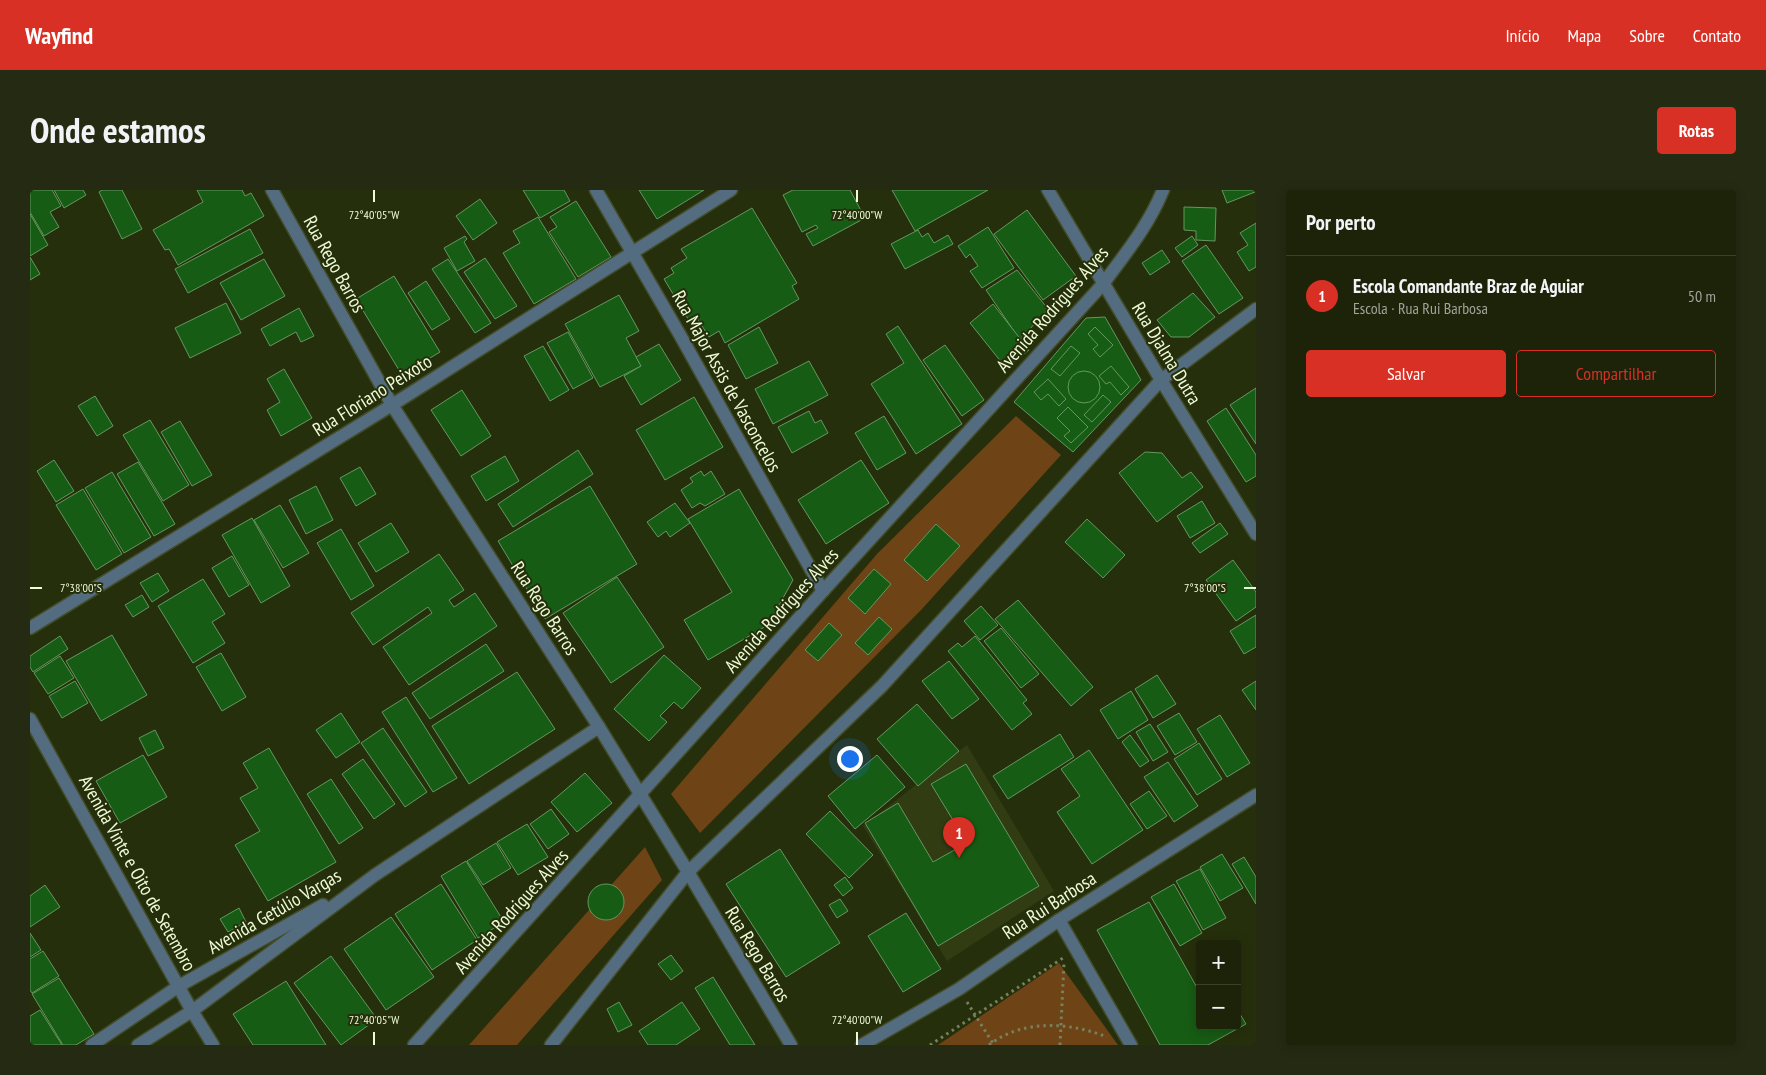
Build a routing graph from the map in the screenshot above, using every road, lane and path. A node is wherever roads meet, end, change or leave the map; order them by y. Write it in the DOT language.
graph roads {
  1 [pos="272,190"];
  2 [pos="596,190"];
  3 [pos="732,190"];
  4 [pos="1048,190"];
  5 [pos="1163,190"];
  6 [pos="633,252"];
  7 [pos="1103,284"];
  8 [pos="1256,309"];
  9 [pos="1161,380"];
  10 [pos="392,404"];
  11 [pos="1256,534"];
  12 [pos="823,591"];
  13 [pos="30,628"];
  14 [pos="30,719"];
  15 [pos="598,727"];
  16 [pos="641,795"];
  17 [pos="1256,795"];
  18 [pos="688,872"];
  19 [pos="375,874"];
  20 [pos="1059,920"];
  21 [pos="179,986"];
  22 [pos="958,989"];
  23 [pos="192,1010"];
  24 [pos="976,1015"];
  25 [pos="1061,1026"];
  26 [pos="1111,1039"];
  27 [pos="994,1044"];
  28 [pos="92,1045"];
  29 [pos="138,1045"];
  30 [pos="213,1045"];
  31 [pos="414,1045"];
  32 [pos="551,1045"];
  33 [pos="790,1045"];
  34 [pos="862,1045"];
  35 [pos="930,1045"];
  36 [pos="988,1045"];
  37 [pos="1060,1045"];
  38 [pos="1131,1045"];
  1 -- 10 [label="street, Rua Rego Barros"];
  2 -- 6 [label="street, Rua Major Assis de Vasconcelos"];
  3 -- 6 [label="street, Rua Floriano Peixoto"];
  4 -- 7 [label="street, Rua Djalma Dutra"];
  5 -- 7 [label="street, Avenida Rodrigues Alves"];
  6 -- 10 [label="street, Rua Floriano Peixoto"];
  6 -- 12 [label="street, Rua Major Assis de Vasconcelos"];
  7 -- 9 [label="street, Rua Djalma Dutra"];
  7 -- 12 [label="street, Avenida Rodrigues Alves"];
  8 -- 9 [label="street"];
  9 -- 11 [label="street, Rua Djalma Dutra"];
  9 -- 18 [label="street"];
  10 -- 13 [label="street, Rua Floriano Peixoto"];
  10 -- 15 [label="street, Rua Rego Barros"];
  12 -- 16 [label="street, Avenida Rodrigues Alves"];
  14 -- 21 [label="street, Avenida Vinte e Oito de Setembro"];
  15 -- 16 [label="street, Rua Rego Barros"];
  15 -- 19 [label="street, Avenida Getúlio Vargas"];
  16 -- 18 [label="street, Rua Rego Barros"];
  16 -- 31 [label="street, Avenida Rodrigues Alves"];
  17 -- 20 [label="street, Rua Rui Barbosa"];
  18 -- 32 [label="street"];
  18 -- 33 [label="street, Rua Rego Barros"];
  19 -- 21 [label="street, Avenida Getúlio Vargas"];
  19 -- 23 [label="street, Avenida Getúlio Vargas"];
  20 -- 22 [label="street, Rua Rui Barbosa"];
  20 -- 38 [label="street"];
  21 -- 23 [label="street, Avenida Vinte e Oito de Setembro"];
  21 -- 28 [label="street, Avenida Getúlio Vargas"];
  22 -- 24 [label="path"];
  22 -- 34 [label="street, Rua Rui Barbosa"];
  23 -- 29 [label="street, Avenida Getúlio Vargas"];
  23 -- 30 [label="street, Avenida Vinte e Oito de Setembro"];
  24 -- 25 [label="path"];
  24 -- 27 [label="path"];
  24 -- 35 [label="path"];
  25 -- 26 [label="path"];
  25 -- 27 [label="path"];
  25 -- 37 [label="path"];
  27 -- 36 [label="path"];
}
